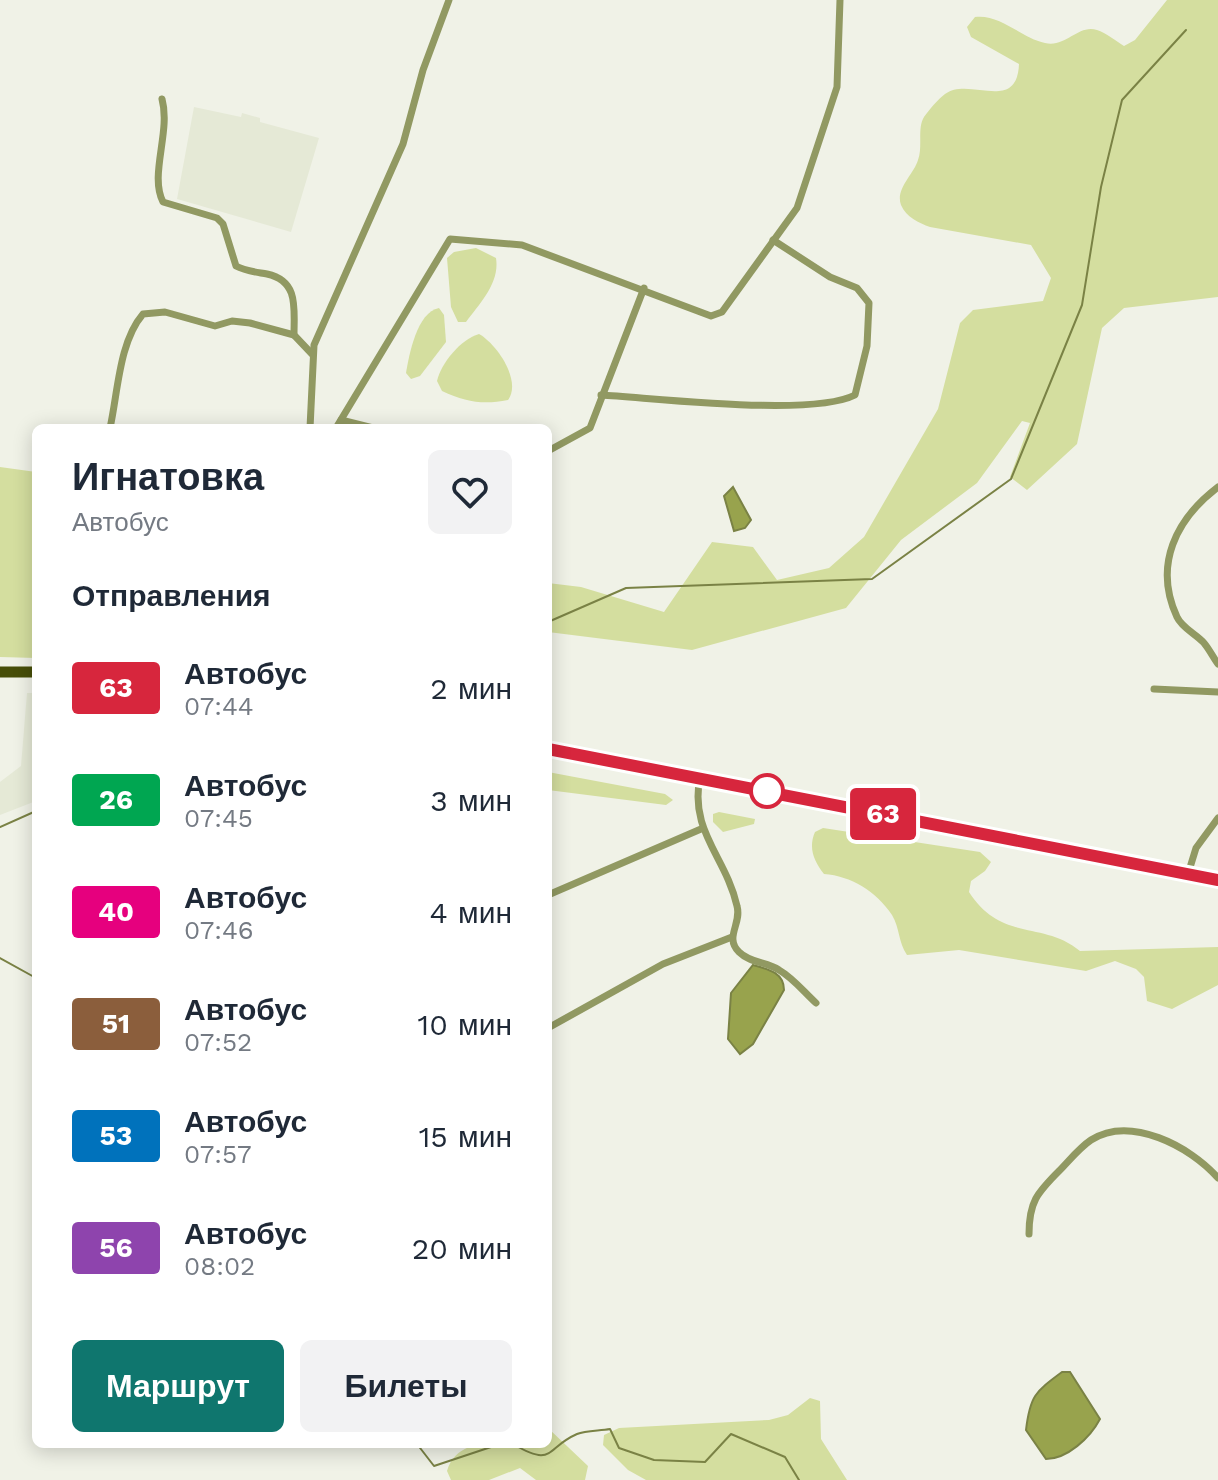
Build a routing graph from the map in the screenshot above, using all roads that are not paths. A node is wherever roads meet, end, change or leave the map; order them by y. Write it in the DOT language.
graph roads {
  1 [pos="449,0"];
  2 [pos="840,0"];
  3 [pos="162,99"];
  4 [pos="773,240"];
  5 [pos="644,288"];
  6 [pos="294,335"];
  7 [pos="312,354"];
  8 [pos="601,395"];
  9 [pos="341,420"];
  10 [pos="111,424"];
  11 [pos="310,424"];
  12 [pos="338,424"];
  13 [pos="357,424"];
  14 [pos="552,449"];
  15 [pos="1218,487"];
  16 [pos="1218,664"];
  17 [pos="0,672"];
  18 [pos="32,672"];
  19 [pos="1154,689"];
  20 [pos="1218,692"];
  21 [pos="552,750"];
  22 [pos="700,778"];
  23 [pos="1218,818"];
  24 [pos="701,829"];
  25 [pos="1188,874"];
  26 [pos="1218,880"];
  27 [pos="552,893"];
  28 [pos="732,937"];
  29 [pos="816,1003"];
  30 [pos="552,1026"];
  31 [pos="1218,1178"];
  32 [pos="1029,1234"];
  1 -- 7 [label="street"];
  2 -- 4 [label="street"];
  3 -- 6 [label="street"];
  4 -- 5 [label="street"];
  4 -- 8 [label="street"];
  5 -- 8 [label="street"];
  5 -- 9 [label="street"];
  6 -- 7 [label="street"];
  6 -- 10 [label="street"];
  7 -- 11 [label="street"];
  8 -- 14 [label="street"];
  9 -- 12 [label="street"];
  9 -- 13 [label="street"];
  15 -- 16 [label="street"];
  17 -- 18 [label="main road"];
  19 -- 20 [label="street"];
  21 -- 22 [label="main road"];
  22 -- 24 [label="street"];
  22 -- 25 [label="main road"];
  23 -- 25 [label="street"];
  24 -- 27 [label="street"];
  24 -- 28 [label="street"];
  25 -- 26 [label="main road"];
  28 -- 29 [label="street"];
  28 -- 30 [label="street"];
  31 -- 32 [label="street"];
}
